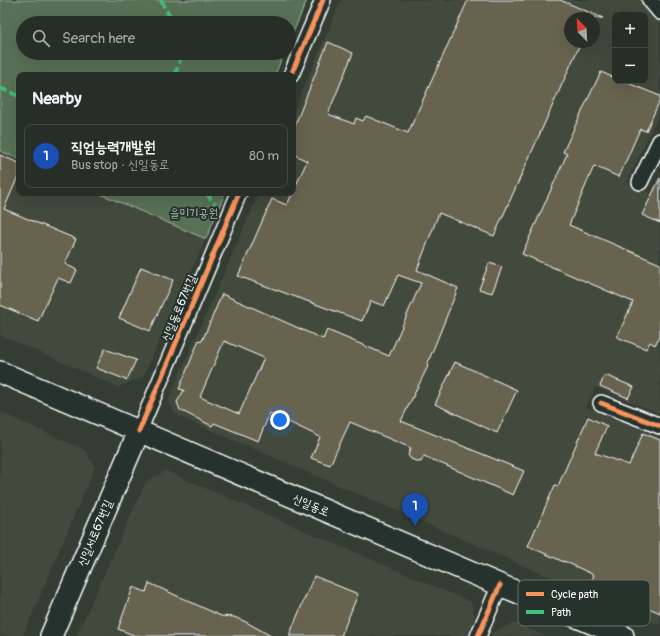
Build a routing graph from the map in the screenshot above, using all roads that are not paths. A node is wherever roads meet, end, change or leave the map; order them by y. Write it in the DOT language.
graph roads {
  1 [pos="323,0"];
  2 [pos="650,0"];
  3 [pos="660,12"];
  4 [pos="291,72"];
  5 [pos="660,141"];
  6 [pos="640,182"];
  7 [pos="238,196"];
  8 [pos="0,372"];
  9 [pos="601,403"];
  10 [pos="660,426"];
  11 [pos="138,431"];
  12 [pos="500,585"];
  13 [pos="518,592"];
  14 [pos="599,626"];
  15 [pos="51,636"];
  16 [pos="478,636"];
  17 [pos="623,636"];
  1 -- 4 [label="street"];
  2 -- 3 [label="street"];
  5 -- 6 [label="street"];
  7 -- 11 [label="street, 신일동로67번길"];
  8 -- 11 [label="main road, 신일동로"];
  9 -- 10 [label="street"];
  11 -- 12 [label="main road, 신일동로"];
  11 -- 15 [label="main road, 신일서로67번길"];
  12 -- 13 [label="main road, 신일동로"];
  12 -- 16 [label="street"];
  14 -- 17 [label="main road, 신일동로"];
}
